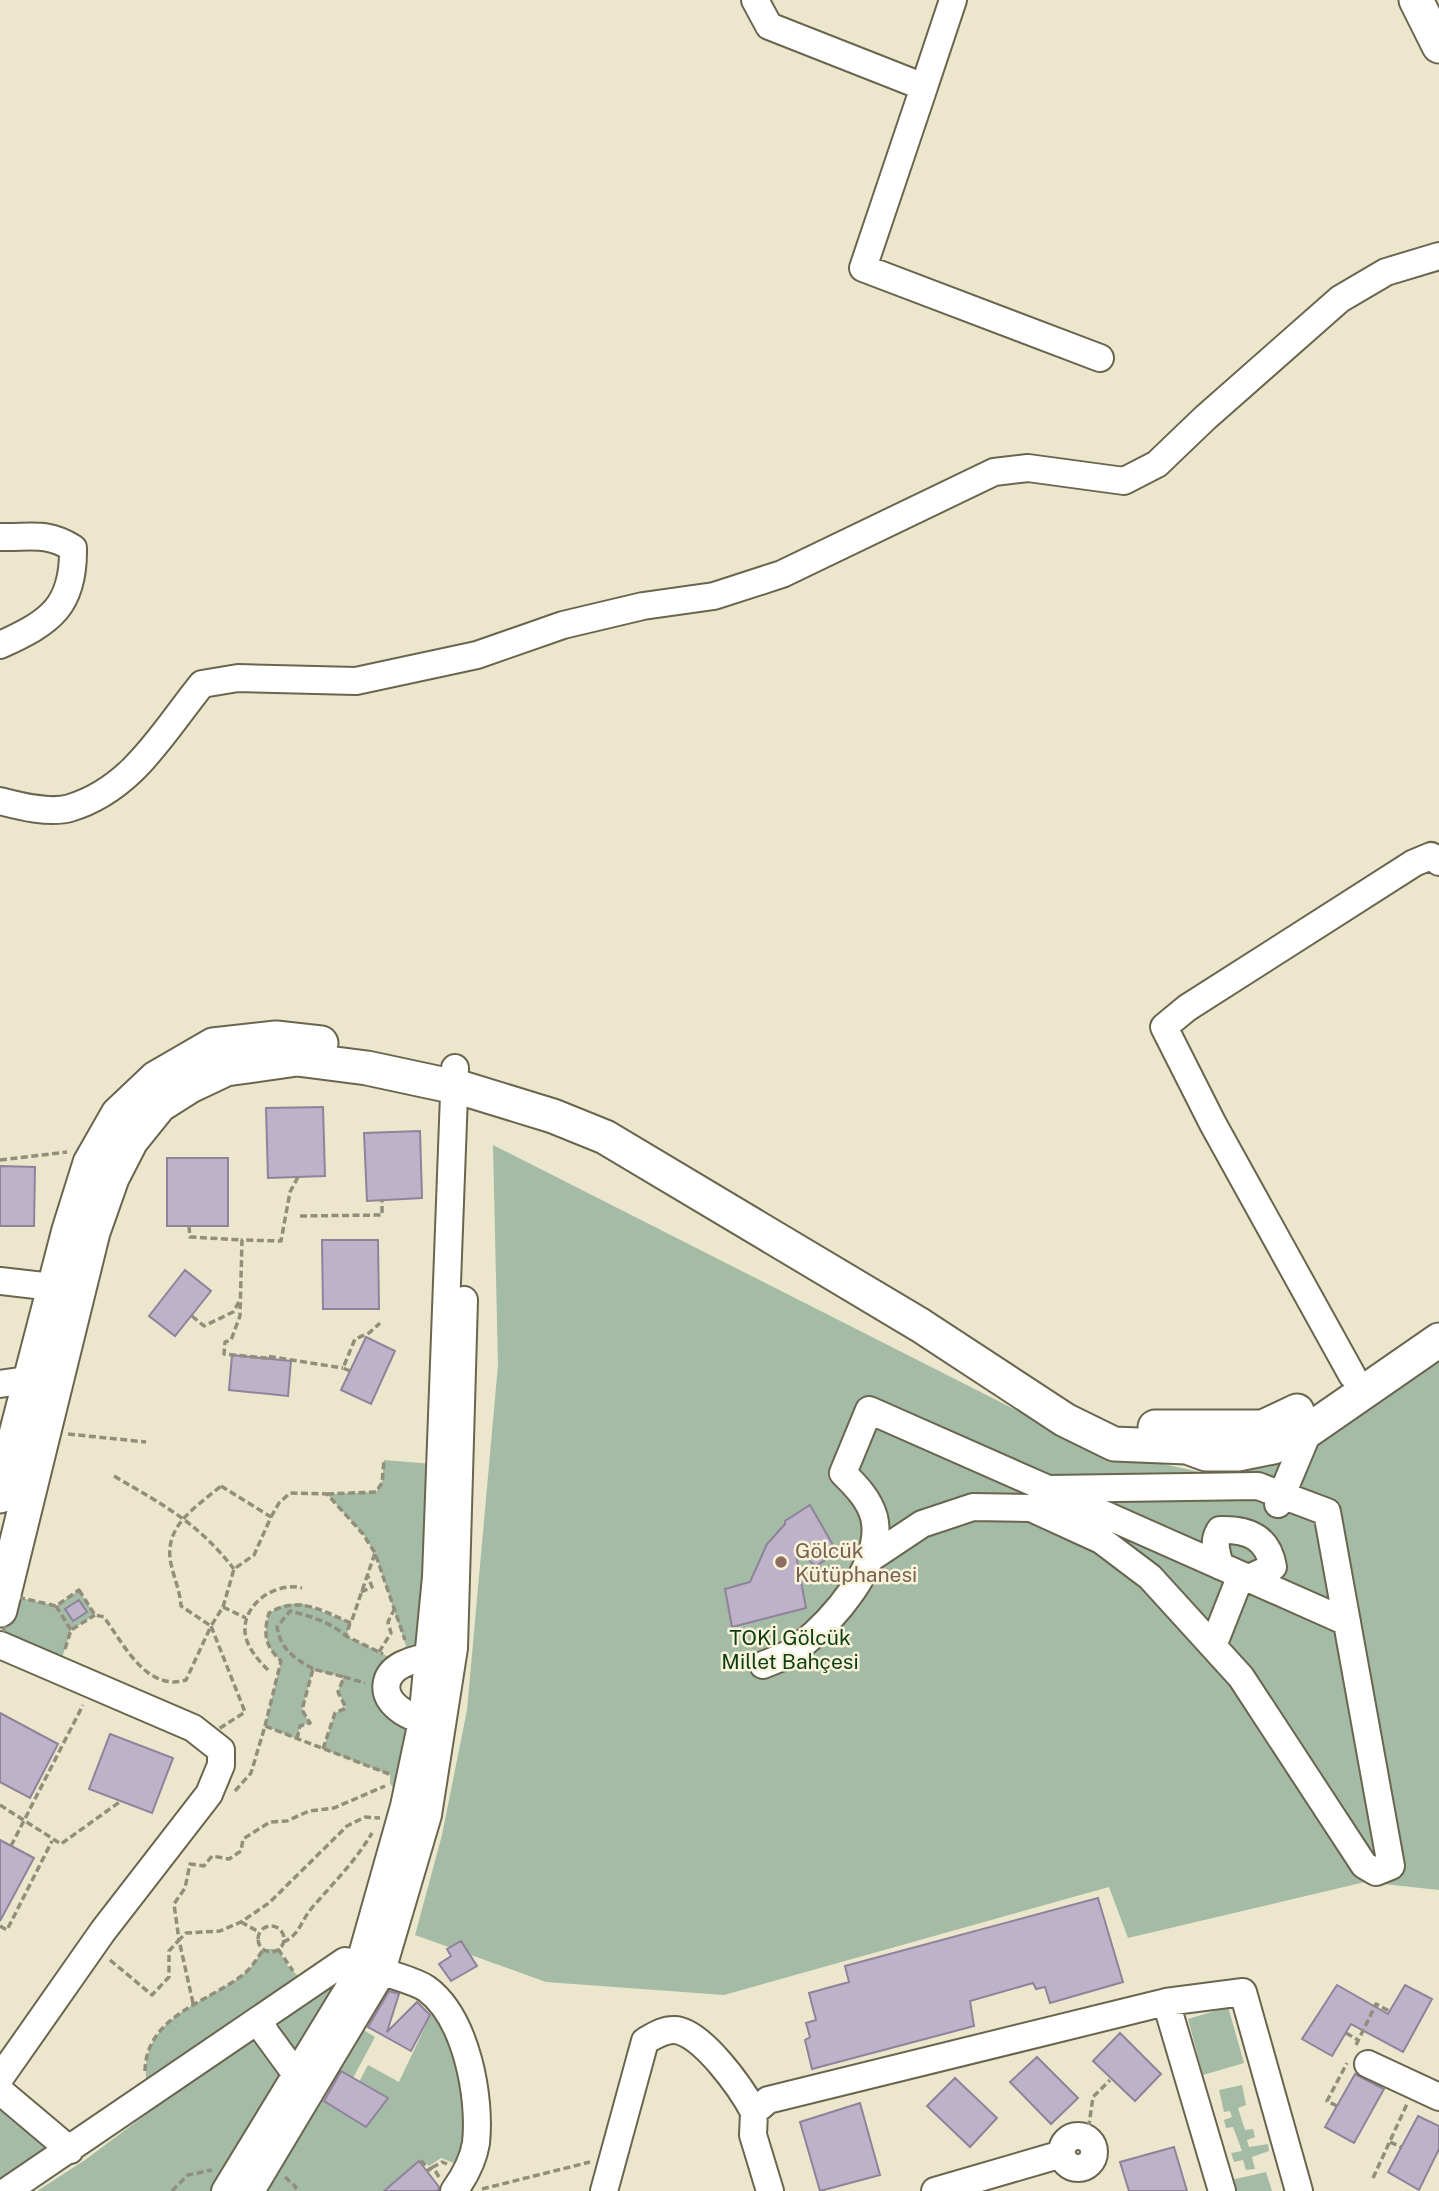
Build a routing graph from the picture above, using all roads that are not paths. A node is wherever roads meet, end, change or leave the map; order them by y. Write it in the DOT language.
graph roads {
  1 [pos="755,0"];
  2 [pos="953,0"];
  3 [pos="1416,0"];
  4 [pos="1439,46"];
  5 [pos="925,87"];
  6 [pos="1439,256"];
  7 [pos="1100,358"];
  8 [pos="0,537"];
  9 [pos="0,645"];
  10 [pos="0,801"];
  11 [pos="1439,862"];
  12 [pos="460,1079"];
  13 [pos="0,1280"];
  14 [pos="53,1287"];
  15 [pos="1439,1316"];
  16 [pos="1439,1340"];
  17 [pos="1352,1375"];
  18 [pos="28,1380"];
  19 [pos="1309,1430"];
  20 [pos="1048,1489"];
  21 [pos="0,1496"];
  22 [pos="1280,1499"];
  23 [pos="868,1560"];
  24 [pos="1237,1573"];
  25 [pos="0,1609"];
  26 [pos="1347,1622"];
  27 [pos="0,1645"];
  28 [pos="1213,1646"];
  29 [pos="430,1654"];
  30 [pos="764,1665"];
  31 [pos="433,1722"];
  32 [pos="370,1969"];
  33 [pos="1166,2002"];
  34 [pos="261,2021"];
  35 [pos="1359,2053"];
  36 [pos="295,2073"];
  37 [pos="0,2078"];
  38 [pos="0,2091"];
  39 [pos="1427,2092"];
  40 [pos="754,2112"];
  41 [pos="1087,2138"];
  42 [pos="70,2150"];
  43 [pos="220,2180"];
  44 [pos="7,2191"];
  45 [pos="251,2191"];
  46 [pos="454,2191"];
  47 [pos="604,2191"];
  48 [pos="770,2191"];
  49 [pos="935,2191"];
  50 [pos="1222,2191"];
  51 [pos="1298,2191"];
  1 -- 5 [label="street"];
  2 -- 5 [label="street"];
  3 -- 4 [label="main road"];
  5 -- 7 [label="street"];
  6 -- 10 [label="street"];
  8 -- 9 [label="street"];
  11 -- 17 [label="street"];
  12 -- 14 [label="main road"];
  12 -- 17 [label="main road"];
  12 -- 18 [label="main road"];
  12 -- 19 [label="main road"];
  12 -- 29 [label="street"];
  13 -- 14 [label="street"];
  14 -- 18 [label="main road"];
  15 -- 17 [label="main road"];
  16 -- 19 [label="main road"];
  18 -- 21 [label="main road"];
  18 -- 25 [label="main road"];
  19 -- 22 [label="street"];
  20 -- 22 [label="street"];
  20 -- 23 [label="street"];
  20 -- 24 [label="street"];
  22 -- 26 [label="street"];
  23 -- 28 [label="street"];
  23 -- 30 [label="street"];
  24 -- 26 [label="street"];
  24 -- 28 [label="street"];
  26 -- 28 [label="street"];
  27 -- 37 [label="street"];
  29 -- 31 [label="street"];
  29 -- 31 [label="street"];
  31 -- 32 [label="street"];
  32 -- 34 [label="street"];
  32 -- 36 [label="street"];
  32 -- 45 [label="street"];
  32 -- 46 [label="street"];
  33 -- 40 [label="street"];
  33 -- 50 [label="street"];
  33 -- 51 [label="street"];
  34 -- 36 [label="street"];
  34 -- 42 [label="street"];
  35 -- 39 [label="street"];
  36 -- 43 [label="street"];
  38 -- 42 [label="street"];
  40 -- 47 [label="street"];
  40 -- 48 [label="street"];
  41 -- 49 [label="street"];
  42 -- 44 [label="street"];
}
